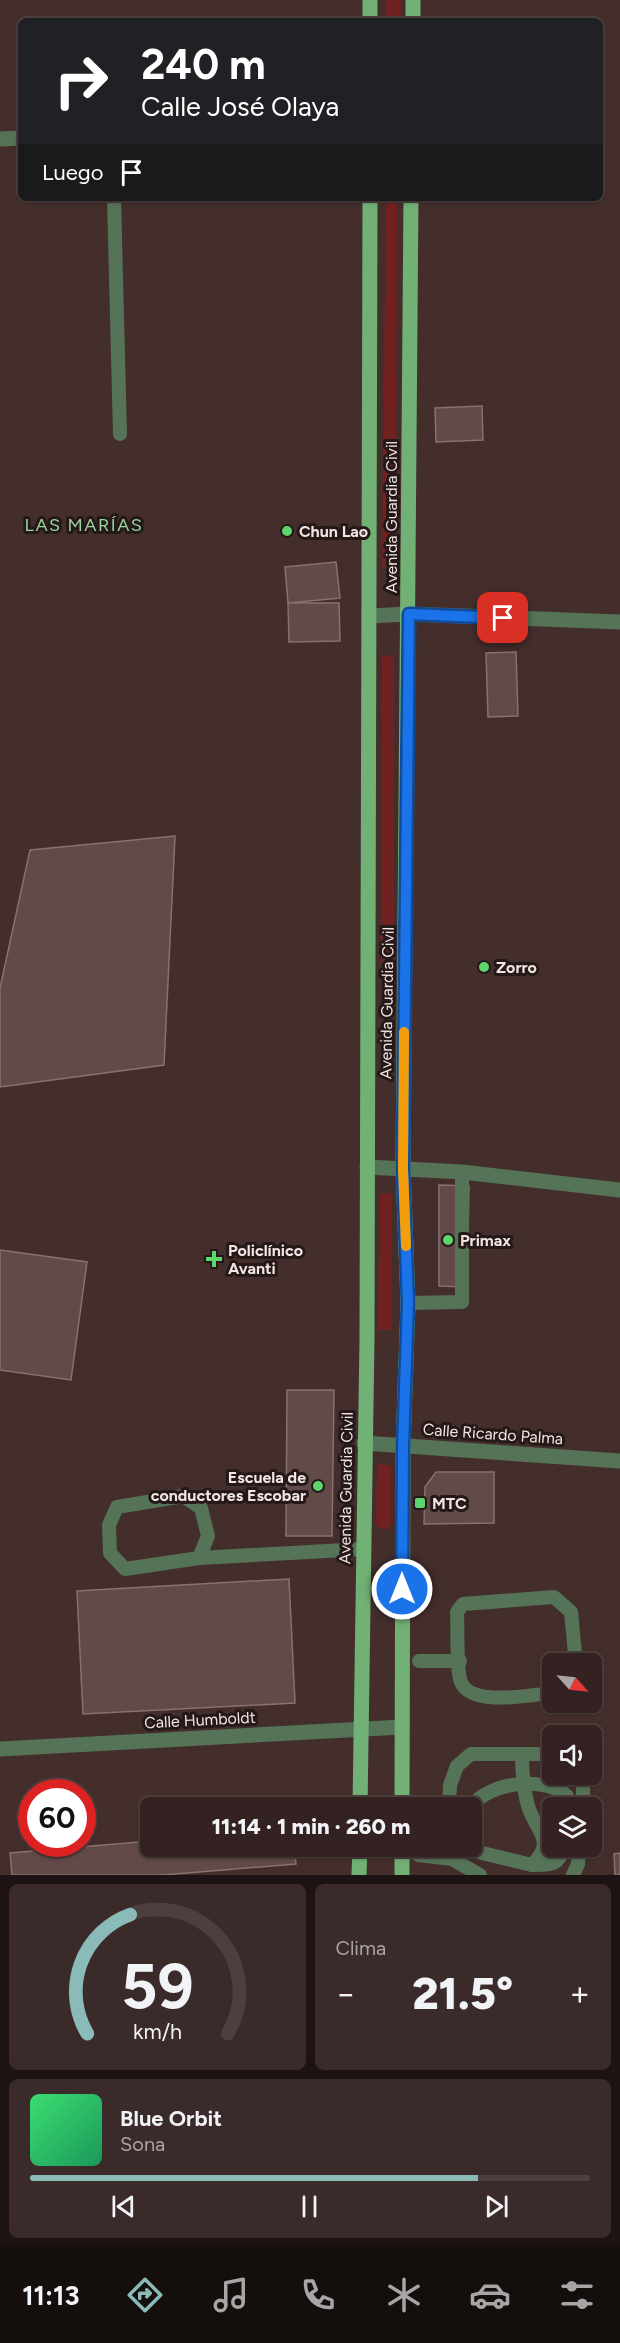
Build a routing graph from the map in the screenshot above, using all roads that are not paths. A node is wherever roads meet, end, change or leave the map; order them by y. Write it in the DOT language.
graph roads {
  1 [pos="370,0"];
  2 [pos="413,0"];
  3 [pos="370,18"];
  4 [pos="413,18"];
  5 [pos="18,138"];
  6 [pos="0,139"];
  7 [pos="114,201"];
  8 [pos="370,201"];
  9 [pos="411,201"];
  10 [pos="120,434"];
  11 [pos="409,614"];
  12 [pos="369,616"];
  13 [pos="620,622"];
  14 [pos="366,1167"];
  15 [pos="403,1168"];
  16 [pos="462,1172"];
  17 [pos="620,1190"];
  18 [pos="408,1303"];
  19 [pos="364,1443"];
  20 [pos="403,1446"];
  21 [pos="620,1461"];
  22 [pos="363,1550"];
  23 [pos="199,1558"];
  24 [pos="575,1653"];
  25 [pos="418,1661"];
  26 [pos="460,1661"];
  27 [pos="542,1694"];
  28 [pos="402,1727"];
  29 [pos="361,1730"];
  30 [pos="0,1749"];
  31 [pos="522,1754"];
  32 [pos="542,1754"];
  33 [pos="522,1784"];
  34 [pos="360,1797"];
  35 [pos="402,1797"];
  36 [pos="449,1797"];
  37 [pos="480,1797"];
  38 [pos="567,1797"];
  39 [pos="482,1853"];
  40 [pos="360,1857"];
  41 [pos="402,1857"];
  42 [pos="456,1857"];
  43 [pos="561,1857"];
  44 [pos="578,1857"];
  45 [pos="532,1865"];
  46 [pos="359,1875"];
  47 [pos="402,1875"];
  48 [pos="480,1875"];
  49 [pos="573,1875"];
  1 -- 3 [label="main road"];
  2 -- 4 [label="main road"];
  5 -- 6 [label="street"];
  7 -- 10 [label="lane"];
  8 -- 12 [label="main road, Avenida Guardia Civil"];
  9 -- 11 [label="main road, Avenida Guardia Civil"];
  11 -- 12 [label="street"];
  11 -- 13 [label="street"];
  11 -- 15 [label="main road, Avenida Guardia Civil"];
  12 -- 14 [label="main road, Avenida Guardia Civil"];
  14 -- 15 [label="street"];
  14 -- 19 [label="main road, Avenida Guardia Civil"];
  15 -- 16 [label="street"];
  15 -- 18 [label="main road, Avenida Guardia Civil"];
  16 -- 17 [label="street"];
  16 -- 18 [label="lane"];
  18 -- 20 [label="main road, Avenida Guardia Civil"];
  19 -- 20 [label="street, Calle Ricardo Palma"];
  19 -- 22 [label="main road, Avenida Guardia Civil"];
  20 -- 21 [label="street, Calle Ricardo Palma"];
  20 -- 28 [label="main road, Avenida Guardia Civil"];
  22 -- 23 [label="lane"];
  22 -- 29 [label="main road, Avenida Guardia Civil"];
  23 -- 23 [label="lane"];
  24 -- 26 [label="lane"];
  25 -- 26 [label="lane"];
  26 -- 27 [label="lane"];
  28 -- 29 [label="street, Calle Humboldt"];
  28 -- 35 [label="main road, Avenida Guardia Civil"];
  29 -- 30 [label="street, Calle Humboldt"];
  29 -- 34 [label="main road, Avenida Guardia Civil"];
  31 -- 32 [label="lane"];
  31 -- 33 [label="lane"];
  31 -- 36 [label="lane"];
  33 -- 37 [label="lane"];
  33 -- 38 [label="lane"];
  33 -- 45 [label="lane"];
  39 -- 45 [label="lane"];
  40 -- 46 [label="main road"];
  41 -- 47 [label="main road"];
  42 -- 48 [label="lane"];
  43 -- 45 [label="lane"];
  44 -- 49 [label="lane"];
}
